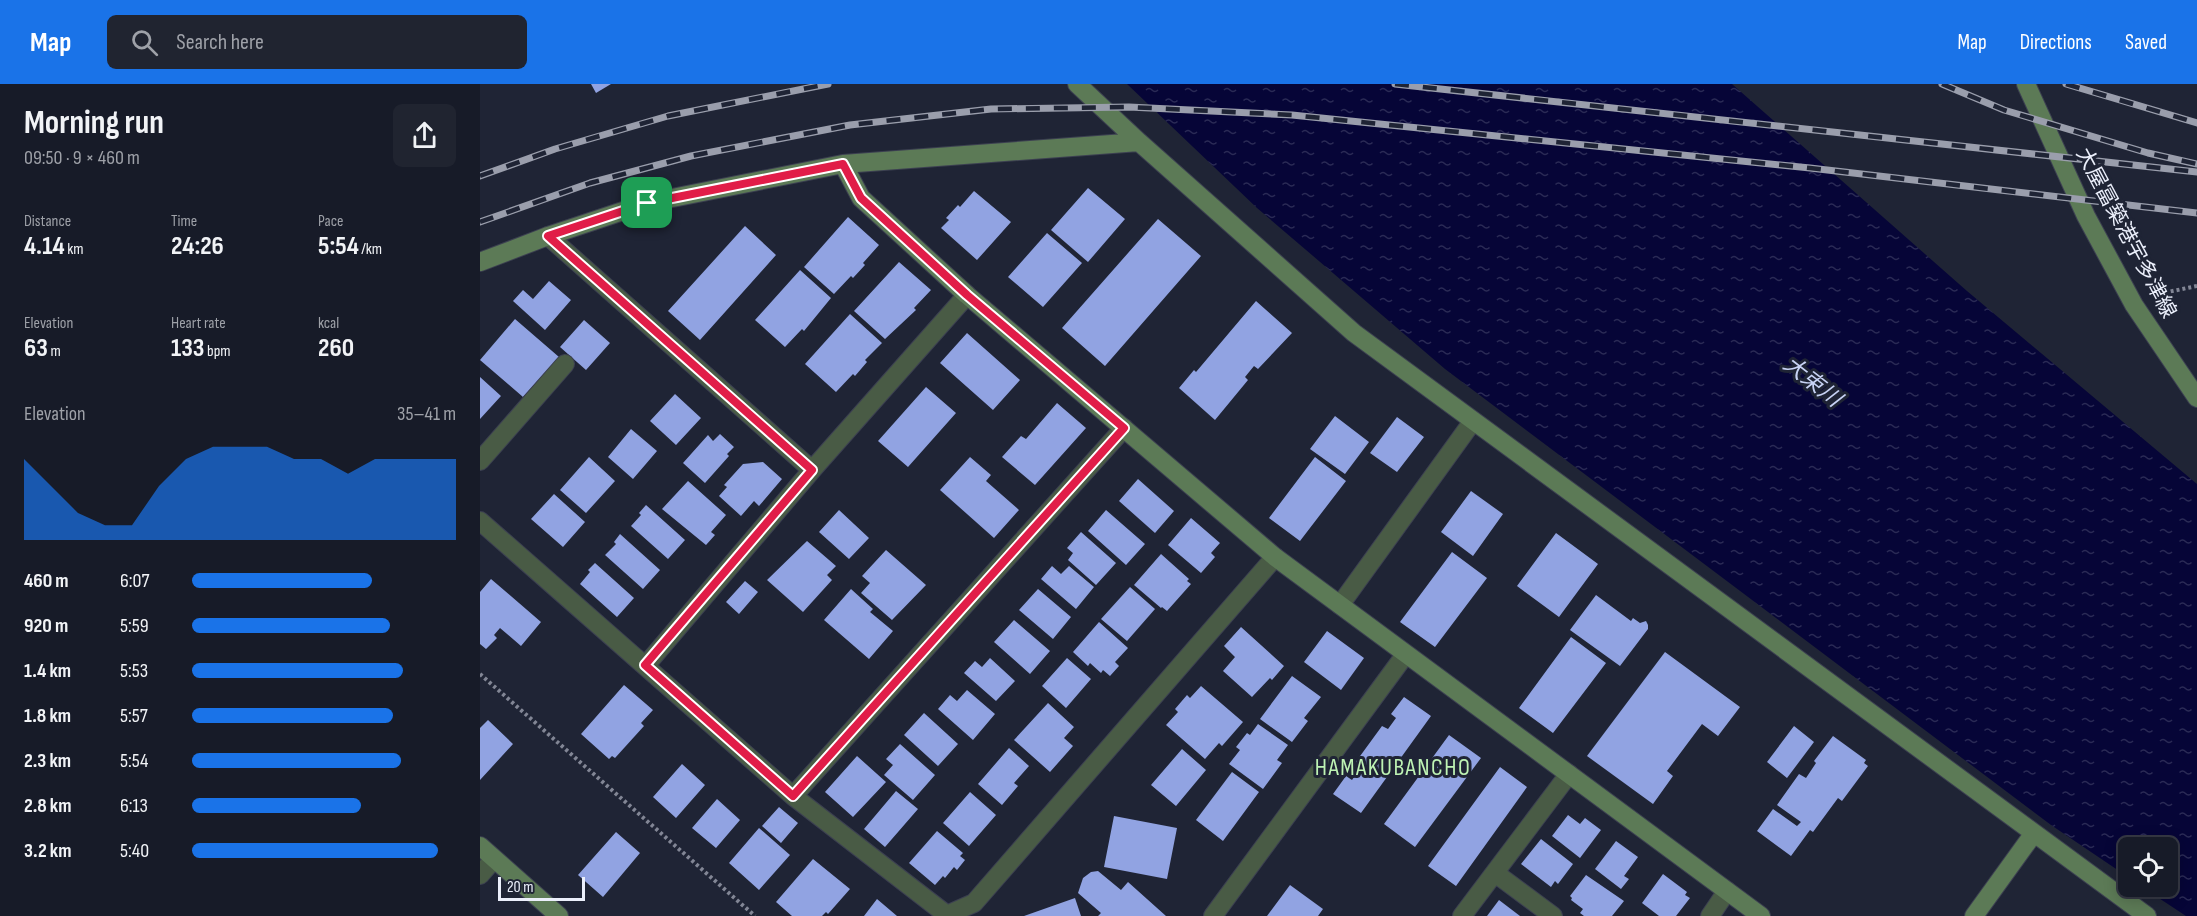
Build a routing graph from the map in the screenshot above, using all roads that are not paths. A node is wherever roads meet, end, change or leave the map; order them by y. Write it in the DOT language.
graph roads {
  1 [pos="1077,84"];
  2 [pos="2026,84"];
  3 [pos="1139,142"];
  4 [pos="843,164"];
  5 [pos="548,236"];
  6 [pos="480,262"];
  7 [pos="967,295"];
  8 [pos="566,364"];
  9 [pos="2197,398"];
  10 [pos="1473,421"];
  11 [pos="1124,428"];
  12 [pos="480,461"];
  13 [pos="812,470"];
  14 [pos="480,521"];
  15 [pos="1275,557"];
  16 [pos="1340,605"];
  17 [pos="1405,655"];
  18 [pos="645,665"];
  19 [pos="1569,774"];
  20 [pos="793,796"];
  21 [pos="2034,833"];
  22 [pos="480,846"];
  23 [pos="494,859"];
  24 [pos="1494,873"];
  25 [pos="480,875"];
  26 [pos="1727,891"];
  27 [pos="559,916"];
  28 [pos="1213,916"];
  29 [pos="1462,916"];
  30 [pos="1553,916"];
  31 [pos="1710,916"];
  32 [pos="1761,916"];
  33 [pos="1974,916"];
  34 [pos="2147,916"];
  1 -- 3 [label="street"];
  2 -- 9 [label="street, 大屋冨築港宇多津線"];
  3 -- 4 [label="street"];
  3 -- 10 [label="street"];
  4 -- 5 [label="street"];
  4 -- 7 [label="street"];
  5 -- 6 [label="street"];
  5 -- 13 [label="street"];
  7 -- 11 [label="street"];
  7 -- 13 [label="street"];
  8 -- 12 [label="street"];
  10 -- 16 [label="street"];
  10 -- 21 [label="street"];
  11 -- 15 [label="street"];
  11 -- 20 [label="street"];
  13 -- 18 [label="street"];
  14 -- 18 [label="street"];
  15 -- 16 [label="street"];
  15 -- 20 [label="street"];
  16 -- 17 [label="street"];
  17 -- 19 [label="street"];
  17 -- 28 [label="street"];
  18 -- 20 [label="street"];
  19 -- 24 [label="street"];
  19 -- 26 [label="street"];
  21 -- 33 [label="street"];
  21 -- 34 [label="street"];
  22 -- 23 [label="street"];
  23 -- 25 [label="street"];
  23 -- 27 [label="street"];
  24 -- 29 [label="street"];
  24 -- 30 [label="street"];
  26 -- 31 [label="street"];
  26 -- 32 [label="street"];
}
